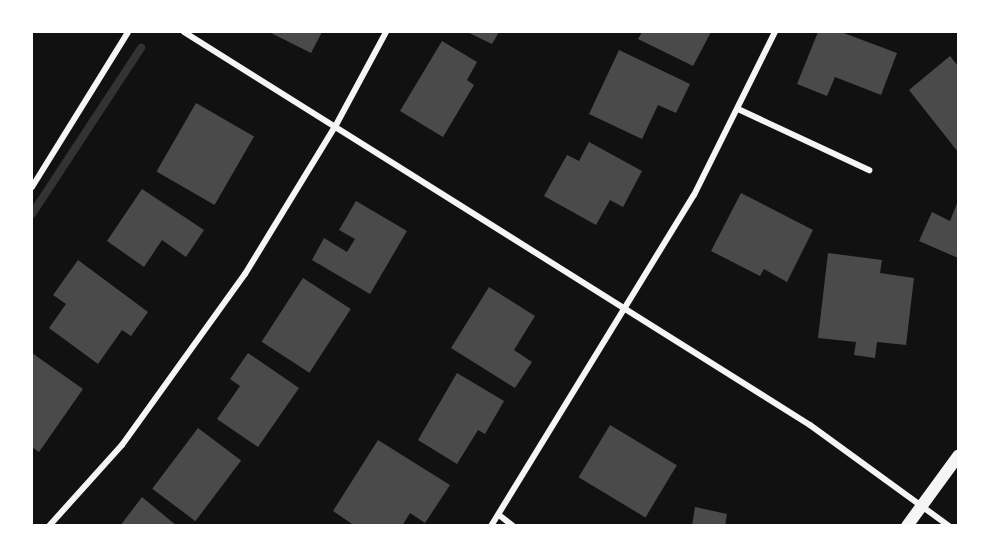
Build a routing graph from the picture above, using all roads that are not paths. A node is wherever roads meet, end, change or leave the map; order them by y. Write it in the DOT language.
graph roads {
  1 [pos="128,32"];
  2 [pos="184,32"];
  3 [pos="386,32"];
  4 [pos="775,32"];
  5 [pos="738,109"];
  6 [pos="336,125"];
  7 [pos="868,170"];
  8 [pos="32,187"];
  9 [pos="628,308"];
  10 [pos="958,456"];
  11 [pos="921,507"];
  12 [pos="499,515"];
  13 [pos="49,525"];
  14 [pos="491,525"];
  15 [pos="513,525"];
  16 [pos="907,525"];
  17 [pos="949,525"];
  1 -- 8 [label="street"];
  2 -- 6 [label="street"];
  3 -- 6 [label="street"];
  4 -- 5 [label="street"];
  5 -- 7 [label="street"];
  5 -- 9 [label="street"];
  6 -- 9 [label="street"];
  6 -- 13 [label="street"];
  9 -- 11 [label="street"];
  9 -- 12 [label="street"];
  10 -- 11 [label="main road"];
  11 -- 16 [label="main road"];
  11 -- 17 [label="street"];
  12 -- 14 [label="street"];
  12 -- 15 [label="street"];
}
